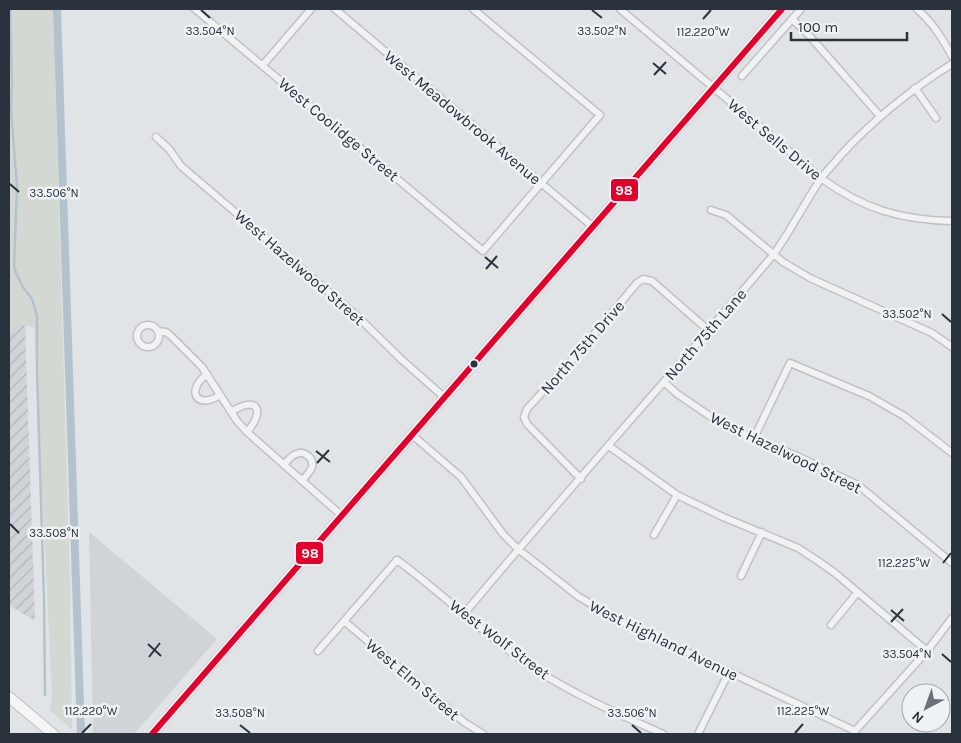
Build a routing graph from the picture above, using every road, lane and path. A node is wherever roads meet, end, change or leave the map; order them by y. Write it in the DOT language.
graph roads {
  1 [pos="195,9"];
  2 [pos="311,9"];
  3 [pos="335,9"];
  4 [pos="473,9"];
  5 [pos="620,9"];
  6 [pos="782,9"];
  7 [pos="801,9"];
  8 [pos="917,9"];
  9 [pos="792,19"];
  10 [pos="952,56"];
  11 [pos="952,64"];
  12 [pos="263,65"];
  13 [pos="742,76"];
  14 [pos="713,87"];
  15 [pos="915,88"];
  16 [pos="880,116"];
  17 [pos="936,118"];
  18 [pos="156,137"];
  19 [pos="821,178"];
  20 [pos="541,182"];
  21 [pos="711,210"];
  22 [pos="952,221"];
  23 [pos="592,226"];
  24 [pos="774,254"];
  25 [pos="708,330"];
  26 [pos="158,331"];
  27 [pos="952,347"];
  28 [pos="207,374"];
  29 [pos="664,382"];
  30 [pos="220,395"];
  31 [pos="444,397"];
  32 [pos="231,412"];
  33 [pos="246,432"];
  34 [pos="411,434"];
  35 [pos="754,438"];
  36 [pos="609,446"];
  37 [pos="952,453"];
  38 [pos="284,465"];
  39 [pos="581,479"];
  40 [pos="302,480"];
  41 [pos="677,495"];
  42 [pos="341,515"];
  43 [pos="762,532"];
  44 [pos="654,535"];
  45 [pos="518,549"];
  46 [pos="952,563"];
  47 [pos="741,576"];
  48 [pos="858,593"];
  49 [pos="464,614"];
  50 [pos="952,618"];
  51 [pos="344,621"];
  52 [pos="831,625"];
  53 [pos="927,651"];
  54 [pos="318,652"];
  55 [pos="729,672"];
  56 [pos="9,697"];
  57 [pos="53,734"];
  58 [pos="152,734"];
  59 [pos="484,734"];
  60 [pos="663,734"];
  61 [pos="698,734"];
  1 -- 12 [label="street, West Coolidge Street"];
  2 -- 12 [label="street"];
  3 -- 20 [label="street, West Meadowbrook Avenue"];
  4 -- 20 [label="street"];
  5 -- 14 [label="street, West Sells Drive"];
  6 -- 14 [label="main road"];
  7 -- 9 [label="street"];
  8 -- 10 [label="street"];
  9 -- 13 [label="street"];
  9 -- 16 [label="street"];
  11 -- 15 [label="street, North 75th Lane"];
  12 -- 20 [label="street, West Coolidge Street"];
  14 -- 19 [label="street, West Sells Drive"];
  14 -- 23 [label="main road"];
  15 -- 16 [label="street, North 75th Lane"];
  15 -- 17 [label="street"];
  16 -- 19 [label="street, North 75th Lane"];
  18 -- 31 [label="street, West Hazelwood Street"];
  19 -- 22 [label="street, West Sells Drive"];
  19 -- 24 [label="street, North 75th Lane"];
  20 -- 23 [label="street, West Meadowbrook Avenue"];
  21 -- 24 [label="street"];
  23 -- 31 [label="main road"];
  24 -- 25 [label="street, North 75th Lane"];
  24 -- 27 [label="street"];
  25 -- 29 [label="street, North 75th Lane"];
  25 -- 39 [label="street, North 75th Drive"];
  26 -- 28 [label="street"];
  28 -- 30 [label="street"];
  28 -- 30 [label="street"];
  29 -- 35 [label="street, West Hazelwood Street"];
  29 -- 36 [label="street, North 75th Lane"];
  30 -- 32 [label="street"];
  31 -- 34 [label="main road"];
  32 -- 33 [label="street"];
  32 -- 33 [label="street"];
  33 -- 38 [label="street"];
  34 -- 42 [label="main road"];
  34 -- 45 [label="street, West Highland Avenue"];
  35 -- 37 [label="street"];
  35 -- 46 [label="street, West Hazelwood Street"];
  36 -- 39 [label="street, North 75th Lane"];
  36 -- 41 [label="street"];
  38 -- 40 [label="street"];
  38 -- 40 [label="street"];
  39 -- 45 [label="street, North 75th Lane"];
  40 -- 42 [label="street"];
  41 -- 43 [label="street"];
  41 -- 44 [label="street"];
  42 -- 58 [label="main road"];
  43 -- 47 [label="street"];
  43 -- 48 [label="street"];
  45 -- 49 [label="street, North 75th Lane"];
  45 -- 55 [label="street, West Highland Avenue"];
  48 -- 52 [label="street"];
  48 -- 53 [label="street"];
  49 -- 51 [label="street, West Wolf Street"];
  49 -- 60 [label="street, West Wolf Street"];
  50 -- 53 [label="street"];
  51 -- 54 [label="street"];
  51 -- 59 [label="street, West Elm Street"];
  53 -- 55 [label="street, West Highland Avenue"];
  55 -- 61 [label="street"];
  56 -- 57 [label="main road"];
}
